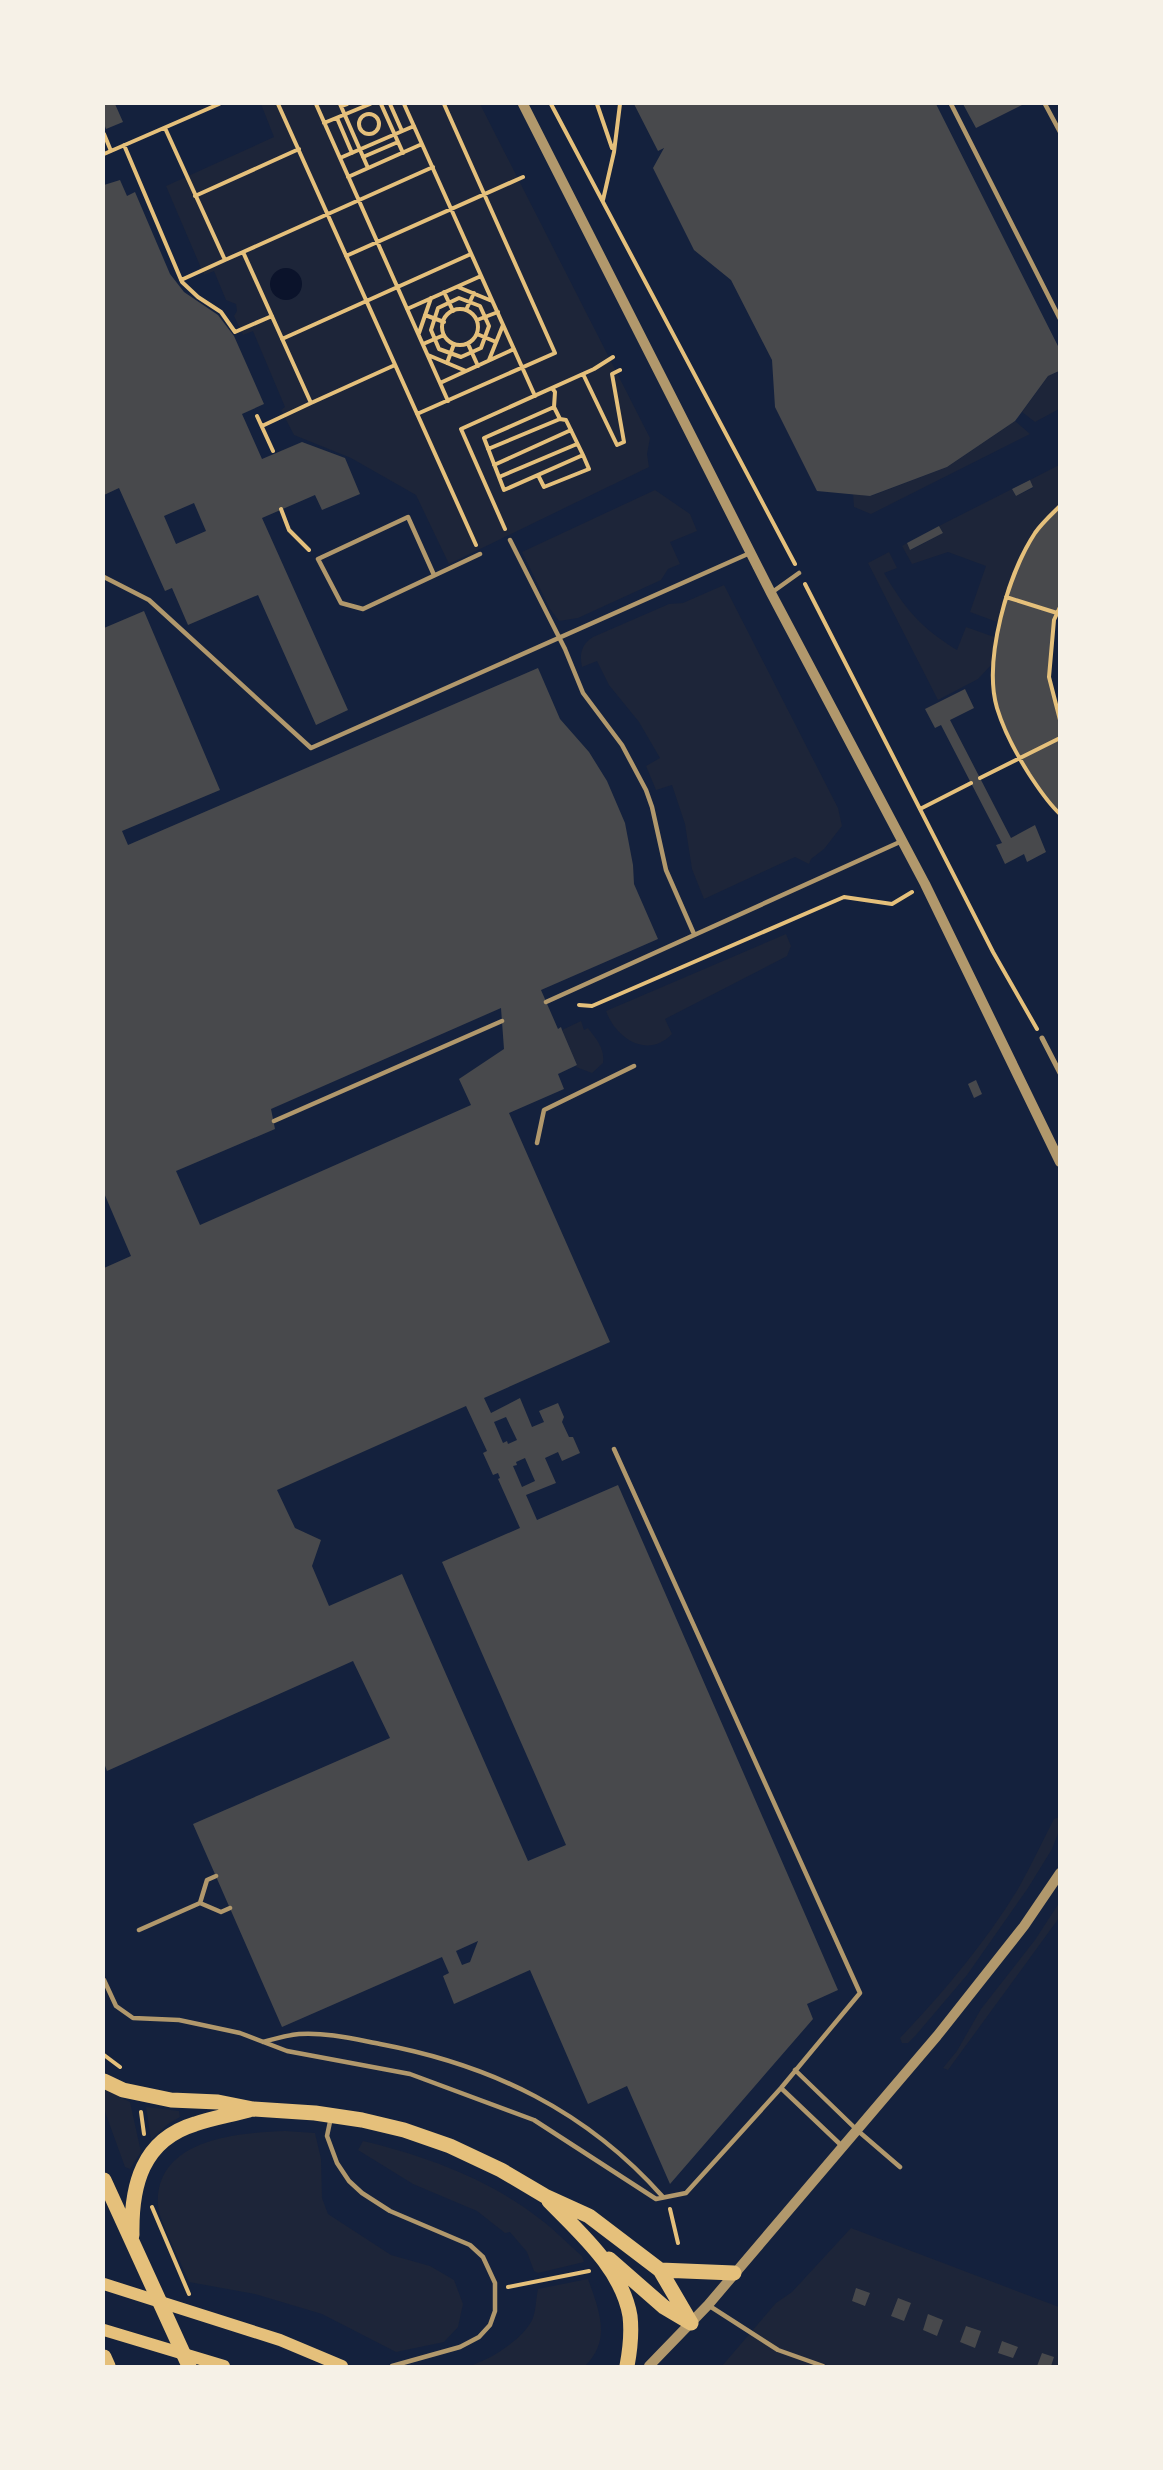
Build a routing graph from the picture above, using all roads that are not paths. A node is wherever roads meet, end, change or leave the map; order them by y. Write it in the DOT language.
graph roads {
  1 [pos="523,104"];
  2 [pos="951,104"];
  3 [pos="1045,104"];
  4 [pos="1059,132"];
  5 [pos="1059,319"];
  6 [pos="510,540"];
  7 [pos="750,553"];
  8 [pos="480,554"];
  9 [pos="799,573"];
  10 [pos="434,575"];
  11 [pos="104,577"];
  12 [pos="771,593"];
  13 [pos="560,639"];
  14 [pos="902,841"];
  15 [pos="694,934"];
  16 [pos="546,1002"];
  17 [pos="502,1022"];
  18 [pos="1042,1038"];
  19 [pos="634,1066"];
  20 [pos="1059,1073"];
  21 [pos="274,1121"];
  22 [pos="537,1143"];
  23 [pos="1059,1162"];
  24 [pos="614,1449"];
  25 [pos="1059,1873"];
  26 [pos="216,1875"];
  27 [pos="200,1902"];
  28 [pos="230,1908"];
  29 [pos="139,1930"];
  30 [pos="104,1980"];
  31 [pos="262,2042"];
  32 [pos="795,2070"];
  33 [pos="104,2081"];
  34 [pos="782,2088"];
  35 [pos="253,2109"];
  36 [pos="331,2115"];
  37 [pos="857,2130"];
  38 [pos="843,2147"];
  39 [pos="900,2167"];
  40 [pos="104,2180"];
  41 [pos="545,2196"];
  42 [pos="663,2198"];
  43 [pos="132,2238"];
  44 [pos="597,2251"];
  45 [pos="660,2270"];
  46 [pos="734,2274"];
  47 [pos="104,2284"];
  48 [pos="708,2305"];
  49 [pos="691,2323"];
  50 [pos="104,2330"];
  51 [pos="189,2367"];
  52 [pos="224,2367"];
  53 [pos="342,2367"];
  54 [pos="392,2367"];
  55 [pos="627,2367"];
  56 [pos="650,2367"];
  57 [pos="823,2367"];
  1 -- 7 [label="street"];
  2 -- 5 [label="lane"];
  3 -- 4 [label="lane"];
  6 -- 13 [label="lane"];
  7 -- 12 [label="street"];
  7 -- 13 [label="lane"];
  8 -- 10 [label="lane"];
  9 -- 12 [label="lane"];
  10 -- 10 [label="lane"];
  11 -- 13 [label="lane"];
  12 -- 14 [label="street"];
  13 -- 15 [label="lane"];
  14 -- 15 [label="lane"];
  14 -- 23 [label="street"];
  15 -- 16 [label="lane"];
  17 -- 21 [label="lane"];
  18 -- 20 [label="street"];
  19 -- 22 [label="lane"];
  24 -- 32 [label="lane"];
  25 -- 37 [label="street"];
  26 -- 27 [label="lane"];
  27 -- 28 [label="lane"];
  27 -- 29 [label="lane"];
  30 -- 31 [label="lane"];
  31 -- 42 [label="lane"];
  31 -- 42 [label="lane"];
  32 -- 34 [label="lane"];
  32 -- 37 [label="lane"];
  33 -- 35 [label="main road"];
  34 -- 38 [label="lane"];
  34 -- 42 [label="lane"];
  35 -- 36 [label="main road"];
  35 -- 43 [label="main road"];
  36 -- 41 [label="main road"];
  36 -- 54 [label="lane"];
  37 -- 38 [label="street"];
  37 -- 39 [label="lane"];
  38 -- 46 [label="street"];
  40 -- 43 [label="main road"];
  41 -- 44 [label="main road"];
  41 -- 45 [label="main road"];
  43 -- 51 [label="main road"];
  44 -- 49 [label="main road"];
  44 -- 55 [label="main road"];
  45 -- 46 [label="main road"];
  45 -- 49 [label="main road"];
  46 -- 48 [label="street"];
  47 -- 53 [label="main road"];
  48 -- 49 [label="street"];
  48 -- 57 [label="lane"];
  49 -- 56 [label="street"];
  50 -- 52 [label="main road"];
}
